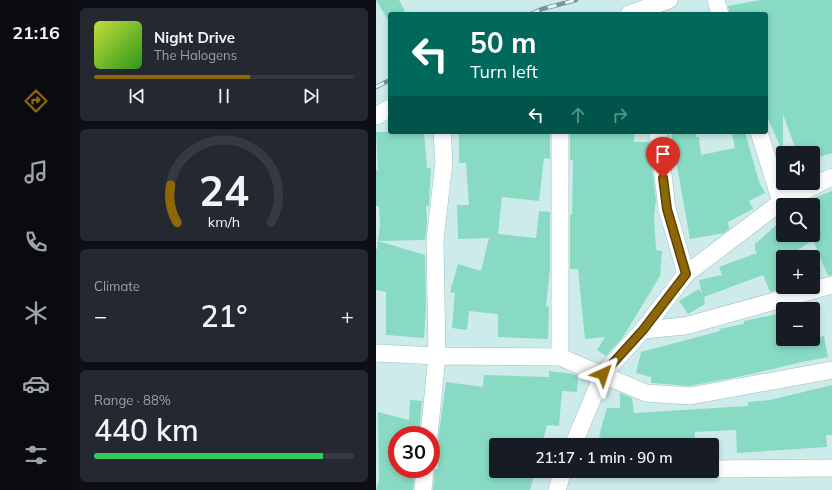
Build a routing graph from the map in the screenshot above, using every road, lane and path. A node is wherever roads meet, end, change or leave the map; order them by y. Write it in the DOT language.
graph roads {
  1 [pos="669,0"];
  2 [pos="716,0"];
  3 [pos="639,12"];
  4 [pos="719,12"];
  5 [pos="388,109"];
  6 [pos="376,116"];
  7 [pos="442,134"];
  8 [pos="560,134"];
  9 [pos="658,134"];
  10 [pos="760,134"];
  11 [pos="832,177"];
  12 [pos="781,198"];
  13 [pos="790,198"];
  14 [pos="776,206"];
  15 [pos="686,274"];
  16 [pos="832,285"];
  17 [pos="643,330"];
  18 [pos="376,353"];
  19 [pos="437,356"];
  20 [pos="560,357"];
  21 [pos="832,370"];
  22 [pos="603,374"];
  23 [pos="430,426"];
  24 [pos="576,438"];
  25 [pos="832,468"];
  26 [pos="719,469"];
  27 [pos="425,478"];
  28 [pos="561,478"];
  29 [pos="423,490"];
  30 [pos="557,490"];
  1 -- 3 [label="street"];
  2 -- 4 [label="street"];
  5 -- 6 [label="street"];
  7 -- 19 [label="street"];
  8 -- 20 [label="street"];
  9 -- 15 [label="street"];
  10 -- 12 [label="street"];
  11 -- 13 [label="street"];
  14 -- 15 [label="street"];
  15 -- 17 [label="street"];
  16 -- 17 [label="street"];
  17 -- 22 [label="street"];
  18 -- 19 [label="street"];
  19 -- 20 [label="street"];
  19 -- 23 [label="street"];
  20 -- 22 [label="street"];
  21 -- 22 [label="street"];
  22 -- 24 [label="street"];
  25 -- 26 [label="street"];
  27 -- 29 [label="street"];
  28 -- 30 [label="street"];
}
